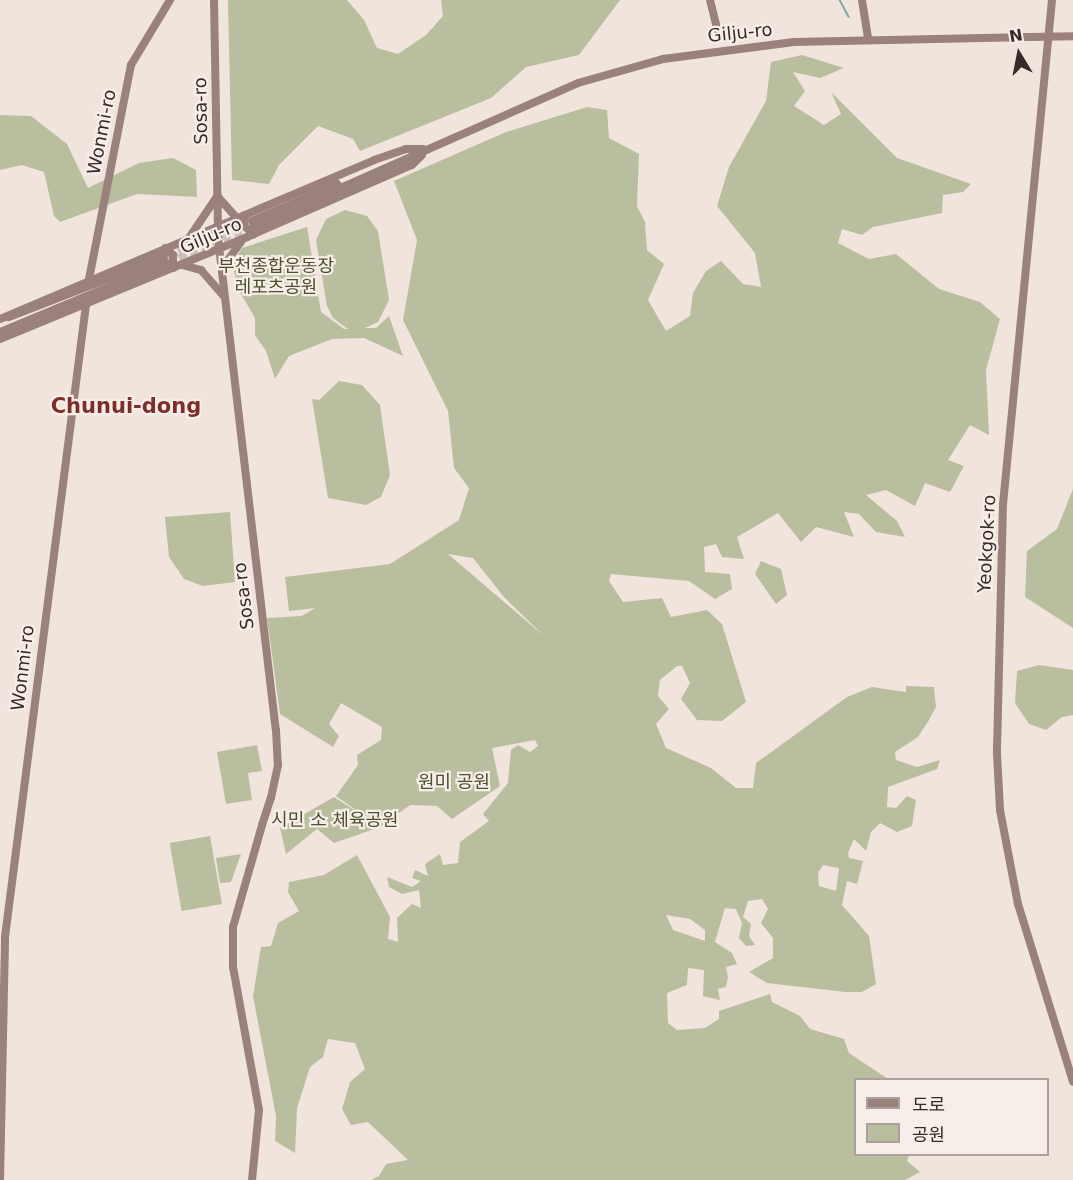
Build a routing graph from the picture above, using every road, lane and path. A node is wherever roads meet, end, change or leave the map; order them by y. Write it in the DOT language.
graph roads {
  1 [pos="170,0"];
  2 [pos="214,0"];
  3 [pos="710,0"];
  4 [pos="862,0"];
  5 [pos="1052,0"];
  6 [pos="719,36"];
  7 [pos="1049,36"];
  8 [pos="1073,36"];
  9 [pos="868,39"];
  10 [pos="428,149"];
  11 [pos="217,196"];
  12 [pos="241,217"];
  13 [pos="217,228"];
  14 [pos="252,229"];
  15 [pos="189,239"];
  16 [pos="219,248"];
  17 [pos="170,260"];
  18 [pos="221,270"];
  19 [pos="88,279"];
  20 [pos="224,297"];
  21 [pos="86,305"];
  22 [pos="73,310"];
  23 [pos="0,320"];
  24 [pos="84,320"];
  25 [pos="0,332"];
  26 [pos="0,339"];
  27 [pos="2,937"];
  28 [pos="1073,1082"];
  29 [pos="0,1180"];
  30 [pos="252,1180"];
  1 -- 19 [label="street, Wonmi-ro"];
  2 -- 11 [label="street, Sosa-ro"];
  3 -- 6 [label="street"];
  4 -- 9 [label="street"];
  5 -- 7 [label="street, Yeokgok-ro"];
  7 -- 8 [label="street, Gilju-ro"];
  7 -- 9 [label="street, Gilju-ro"];
  7 -- 28 [label="street, Yeokgok-ro"];
  9 -- 10 [label="street, Gilju-ro"];
  10 -- 12 [label="street, Gilju-ro"];
  10 -- 14 [label="street, Gilju-ro"];
  10 -- 14 [label="street, Gilju-ro"];
  11 -- 12 [label="street"];
  11 -- 13 [label="street, Sosa-ro"];
  11 -- 15 [label="street"];
  12 -- 13 [label="street, Gilju-ro"];
  12 -- 14 [label="street"];
  13 -- 15 [label="street, Gilju-ro"];
  13 -- 16 [label="street, Sosa-ro"];
  14 -- 16 [label="street, Gilju-ro"];
  14 -- 18 [label="street"];
  15 -- 17 [label="street, Gilju-ro"];
  16 -- 17 [label="street, Gilju-ro"];
  16 -- 18 [label="street, Sosa-ro"];
  17 -- 19 [label="street, Gilju-ro"];
  17 -- 20 [label="street"];
  17 -- 21 [label="street, Gilju-ro"];
  17 -- 23 [label="street, Gilju-ro"];
  17 -- 25 [label="street, Gilju-ro"];
  18 -- 20 [label="street, Sosa-ro"];
  19 -- 23 [label="street, Gilju-ro"];
  20 -- 30 [label="street, Sosa-ro, bridge"];
  21 -- 22 [label="street, Gilju-ro"];
  21 -- 24 [label="street, Wonmi-ro"];
  22 -- 24 [label="street"];
  22 -- 26 [label="street, Gilju-ro"];
  24 -- 27 [label="street, Wonmi-ro"];
  27 -- 29 [label="street, Wonmi-ro"];
}
